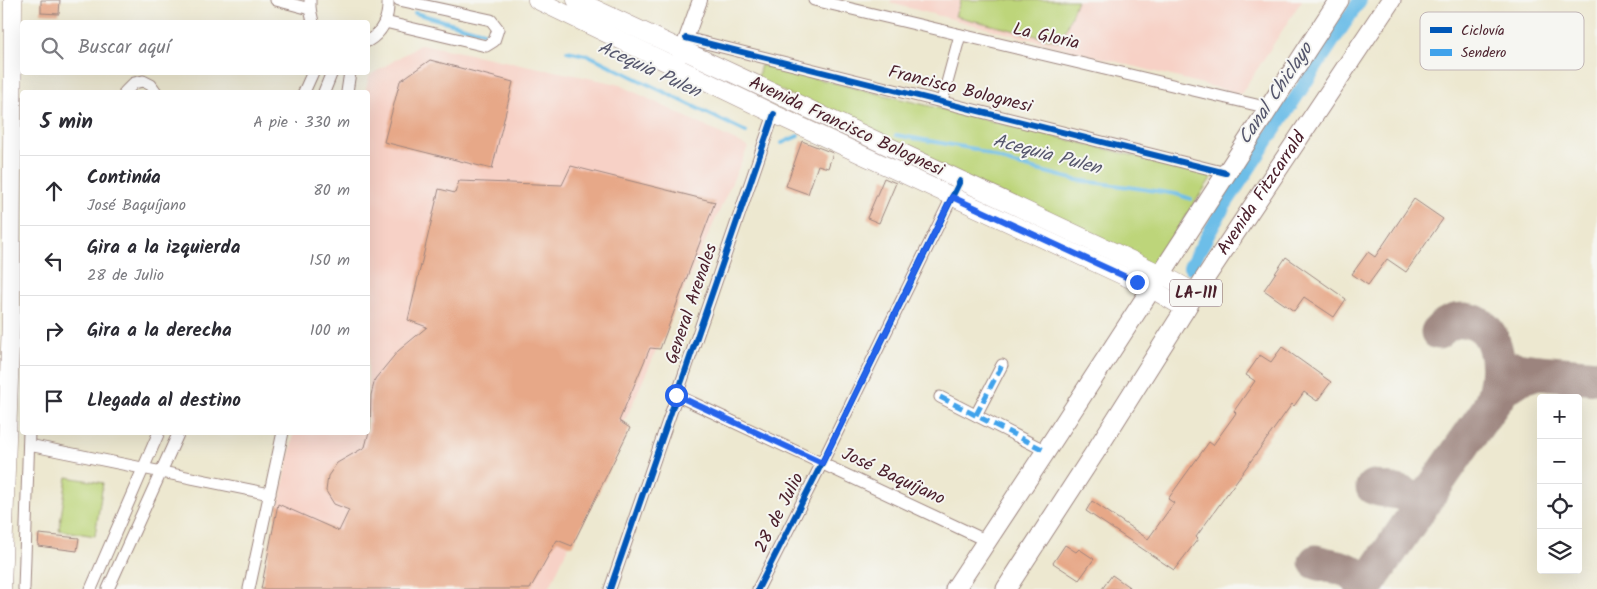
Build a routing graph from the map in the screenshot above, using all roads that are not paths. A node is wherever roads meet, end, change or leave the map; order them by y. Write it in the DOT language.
graph roads {
  1 [pos="13,0"];
  2 [pos="276,0"];
  3 [pos="388,0"];
  4 [pos="400,0"];
  5 [pos="537,0"];
  6 [pos="576,0"];
  7 [pos="700,0"];
  8 [pos="814,0"];
  9 [pos="1339,0"];
  10 [pos="1392,0"];
  11 [pos="310,4"];
  12 [pos="313,20"];
  13 [pos="385,22"];
  14 [pos="960,35"];
  15 [pos="370,39"];
  16 [pos="681,51"];
  17 [pos="312,75"];
  18 [pos="331,75"];
  19 [pos="350,75"];
  20 [pos="127,90"];
  21 [pos="155,90"];
  22 [pos="305,90"];
  23 [pos="325,90"];
  24 [pos="347,90"];
  25 [pos="942,100"];
  26 [pos="1269,108"];
  27 [pos="774,114"];
  28 [pos="1226,173"];
  29 [pos="960,181"];
  30 [pos="952,197"];
  31 [pos="17,208"];
  32 [pos="1156,282"];
  33 [pos="1196,293"];
  34 [pos="1186,309"];
  35 [pos="17,319"];
  36 [pos="1002,365"];
  37 [pos="676,395"];
  38 [pos="940,397"];
  39 [pos="15,408"];
  40 [pos="976,416"];
  41 [pos="29,435"];
  42 [pos="158,435"];
  43 [pos="178,435"];
  44 [pos="282,435"];
  45 [pos="29,445"];
  46 [pos="1046,452"];
  47 [pos="822,463"];
  48 [pos="143,469"];
  49 [pos="161,473"];
  50 [pos="270,494"];
  51 [pos="986,541"];
  52 [pos="2,589"];
  53 [pos="24,589"];
  54 [pos="91,589"];
  55 [pos="108,589"];
  56 [pos="249,589"];
  57 [pos="610,589"];
  58 [pos="758,589"];
  59 [pos="955,589"];
  60 [pos="1006,589"];
  1 -- 31 [label="main road"];
  2 -- 11 [label="street"];
  3 -- 13 [label="street"];
  4 -- 13 [label="street"];
  5 -- 16 [label="main road, Avenida Francisco Bolognesi"];
  6 -- 16 [label="main road, Avenida Francisco Bolognesi"];
  7 -- 16 [label="street"];
  8 -- 14 [label="street, La Gloria"];
  9 -- 26 [label="highway, LA-111"];
  10 -- 33 [label="highway, Avenida Fitzcarrald / LA-111"];
  11 -- 12 [label="street"];
  13 -- 15 [label="street"];
  14 -- 25 [label="street"];
  14 -- 26 [label="street, La Gloria"];
  16 -- 25 [label="street, Francisco Bolognesi"];
  16 -- 27 [label="main road, Avenida Francisco Bolognesi"];
  16 -- 29 [label="main road, Avenida Francisco Bolognesi"];
  17 -- 22 [label="street"];
  18 -- 23 [label="street"];
  19 -- 24 [label="street"];
  20 -- 21 [label="street"];
  25 -- 28 [label="street, Francisco Bolognesi"];
  26 -- 28 [label="highway, LA-111"];
  27 -- 30 [label="main road, Avenida Francisco Bolognesi"];
  27 -- 37 [label="street, General Arenales"];
  28 -- 32 [label="highway, LA-111"];
  29 -- 30 [label="street, 28 de Julio"];
  29 -- 32 [label="main road, Avenida Francisco Bolognesi"];
  30 -- 32 [label="main road, Avenida Francisco Bolognesi"];
  30 -- 47 [label="street, 28 de Julio"];
  31 -- 35 [label="main road"];
  32 -- 33 [label="main road, Avenida Francisco Bolognesi"];
  32 -- 34 [label="main road, Avenida Francisco Bolognesi"];
  32 -- 46 [label="highway, LA-111"];
  33 -- 34 [label="highway, Avenida Fitzcarrald / LA-111"];
  34 -- 60 [label="highway, Avenida Fitzcarrald / LA-111"];
  35 -- 39 [label="main road"];
  36 -- 40 [label="street"];
  37 -- 47 [label="street, José Baquíjano"];
  37 -- 57 [label="street, General Arenales"];
  38 -- 40 [label="street"];
  39 -- 52 [label="main road"];
  40 -- 46 [label="street"];
  41 -- 45 [label="street"];
  42 -- 48 [label="street"];
  43 -- 49 [label="street"];
  44 -- 50 [label="street"];
  45 -- 48 [label="street"];
  45 -- 53 [label="street"];
  46 -- 51 [label="highway, LA-111"];
  47 -- 51 [label="street, José Baquíjano"];
  47 -- 58 [label="street, 28 de Julio"];
  48 -- 49 [label="street"];
  48 -- 54 [label="street"];
  49 -- 50 [label="street"];
  49 -- 55 [label="street"];
  50 -- 56 [label="street"];
  51 -- 59 [label="highway, LA-111"];
}
